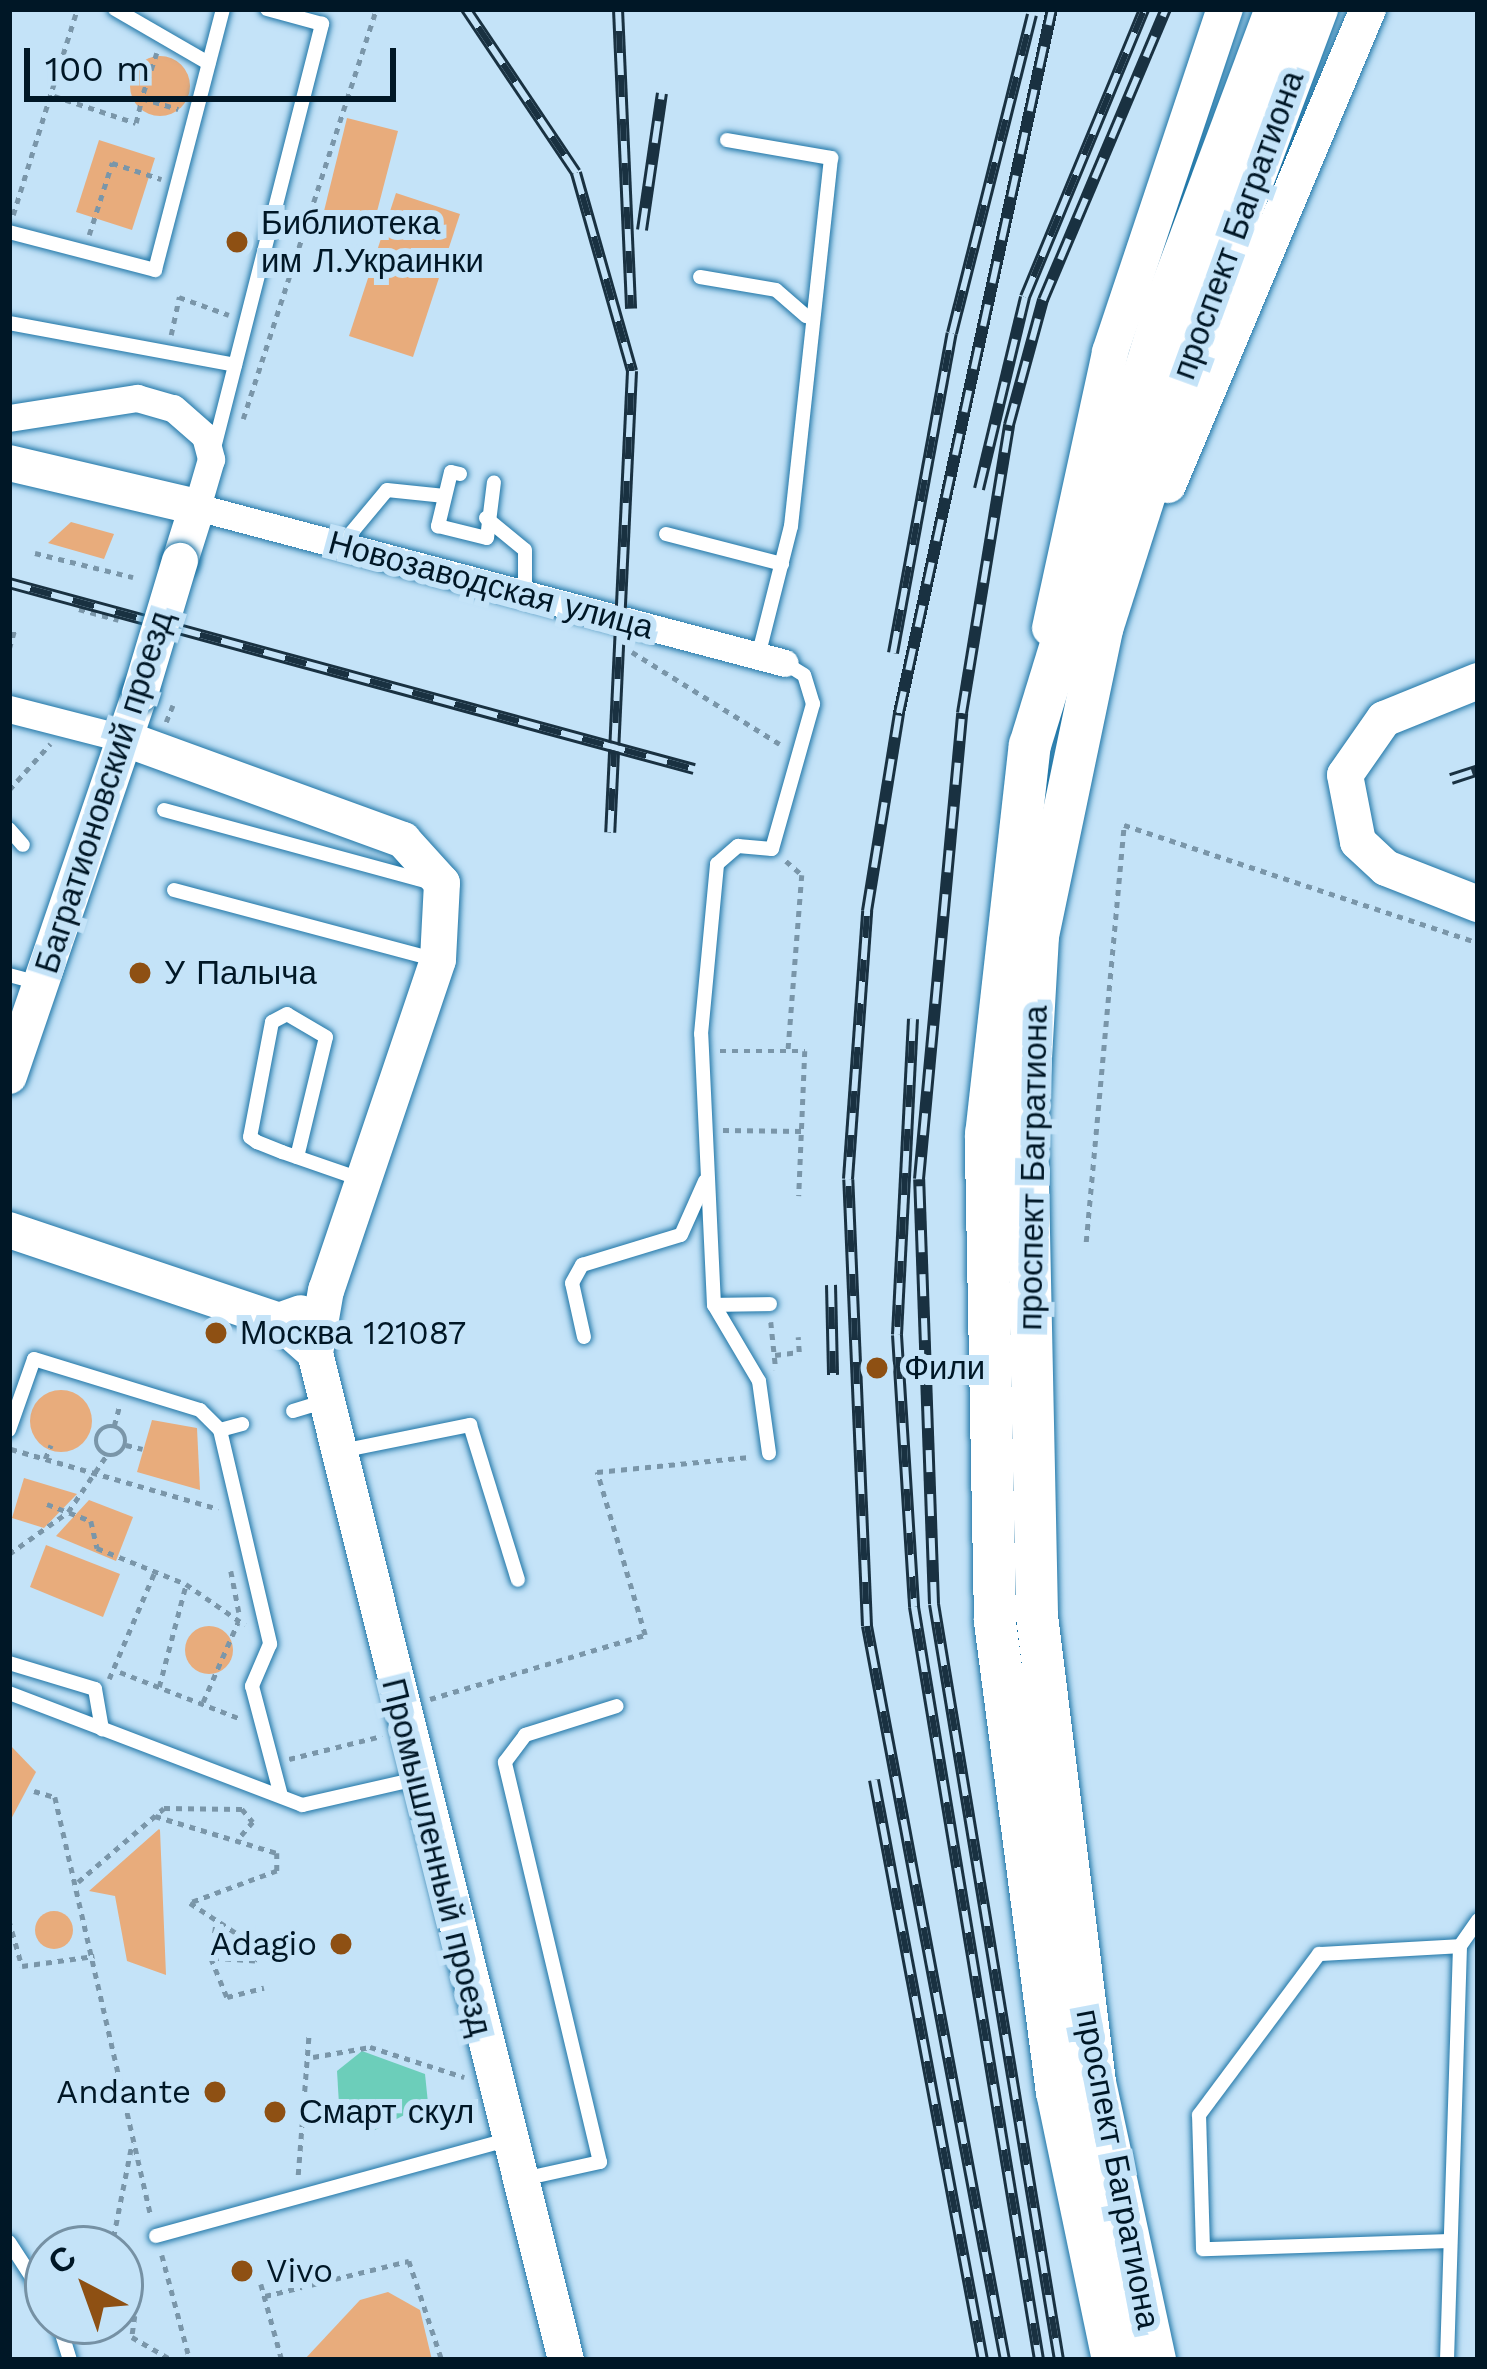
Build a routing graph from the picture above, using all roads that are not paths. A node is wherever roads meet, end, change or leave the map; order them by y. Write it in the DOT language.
graph roads {
  1 [pos="115,9"];
  2 [pos="224,9"];
  3 [pos="267,9"];
  4 [pos="1225,9"];
  5 [pos="1276,9"];
  6 [pos="1317,9"];
  7 [pos="1368,9"];
  8 [pos="208,63"];
  9 [pos="1273,74"];
  10 [pos="727,140"];
  11 [pos="9,229"];
  12 [pos="700,278"];
  13 [pos="806,316"];
  14 [pos="9,323"];
  15 [pos="235,364"];
  16 [pos="9,418"];
  17 [pos="211,459"];
  18 [pos="9,463"];
  19 [pos="460,474"];
  20 [pos="494,482"];
  21 [pos="448,498"];
  22 [pos="197,507"];
  23 [pos="489,518"];
  24 [pos="666,534"];
  25 [pos="342,544"];
  26 [pos="782,564"];
  27 [pos="525,596"];
  28 [pos="771,660"];
  29 [pos="1478,682"];
  30 [pos="9,709"];
  31 [pos="1082,713"];
  32 [pos="126,740"];
  33 [pos="1030,745"];
  34 [pos="164,810"];
  35 [pos="9,829"];
  36 [pos="23,845"];
  37 [pos="442,884"];
  38 [pos="174,890"];
  39 [pos="1478,904"];
  40 [pos="438,960"];
  41 [pos="25,980"];
  42 [pos="9,1076"];
  43 [pos="297,1157"];
  44 [pos="707,1174"];
  45 [pos="363,1180"];
  46 [pos="9,1230"];
  47 [pos="326,1290"];
  48 [pos="770,1304"];
  49 [pos="714,1305"];
  50 [pos="279,1321"];
  51 [pos="584,1337"];
  52 [pos="315,1353"];
  53 [pos="242,1424"];
  54 [pos="9,1430"];
  55 [pos="220,1430"];
  56 [pos="341,1451"];
  57 [pos="765,1455"];
  58 [pos="518,1580"];
  59 [pos="9,1664"];
  60 [pos="9,1694"];
  61 [pos="616,1706"];
  62 [pos="102,1729"];
  63 [pos="416,1779"];
  64 [pos="280,1796"];
  65 [pos="1478,1920"];
  66 [pos="1460,1946"];
  67 [pos="508,2140"];
  68 [pos="518,2180"];
  69 [pos="156,2236"];
  70 [pos="1450,2241"];
  71 [pos="566,2360"];
  72 [pos="1113,2360"];
  73 [pos="1155,2360"];
  74 [pos="1448,2360"];
  1 -- 8 [label="lane"];
  2 -- 8 [label="lane"];
  3 -- 15 [label="lane"];
  4 -- 33 [label="street"];
  5 -- 9 [label="main road, проспект Багратиона"];
  6 -- 9 [label="main road, проспект Багратиона"];
  7 -- 31 [label="street"];
  8 -- 11 [label="lane"];
  9 -- 31 [label="main road, проспект Багратиона"];
  9 -- 33 [label="main road, проспект Багратиона"];
  10 -- 13 [label="lane"];
  12 -- 13 [label="lane"];
  13 -- 26 [label="lane"];
  14 -- 15 [label="lane"];
  15 -- 17 [label="lane"];
  16 -- 17 [label="street"];
  17 -- 22 [label="street"];
  18 -- 22 [label="street, Новозаводская улица"];
  19 -- 21 [label="lane"];
  20 -- 23 [label="lane"];
  21 -- 23 [label="lane"];
  21 -- 25 [label="lane"];
  22 -- 25 [label="street, Новозаводская улица"];
  22 -- 32 [label="street, Багратионовский проезд, bridge"];
  23 -- 27 [label="lane"];
  24 -- 26 [label="lane"];
  25 -- 27 [label="street, Новозаводская улица"];
  26 -- 28 [label="lane"];
  27 -- 28 [label="street, Новозаводская улица"];
  28 -- 44 [label="lane"];
  29 -- 39 [label="street"];
  30 -- 32 [label="street"];
  31 -- 73 [label="main road, проспект Багратиона"];
  32 -- 37 [label="street"];
  32 -- 41 [label="street, Багратионовский проезд"];
  33 -- 72 [label="main road, проспект Багратиона"];
  34 -- 37 [label="lane"];
  35 -- 36 [label="lane"];
  37 -- 40 [label="street, Промышленный проезд"];
  38 -- 40 [label="lane"];
  40 -- 45 [label="street, Промышленный проезд"];
  41 -- 42 [label="street, Багратионовский проезд"];
  43 -- 43 [label="lane"];
  43 -- 45 [label="lane"];
  44 -- 49 [label="lane"];
  44 -- 51 [label="lane"];
  45 -- 47 [label="street, Промышленный проезд"];
  46 -- 50 [label="street"];
  47 -- 50 [label="street"];
  47 -- 52 [label="street, Промышленный проезд"];
  48 -- 49 [label="lane"];
  49 -- 57 [label="lane"];
  50 -- 52 [label="street"];
  52 -- 56 [label="street, Промышленный проезд"];
  53 -- 55 [label="lane"];
  54 -- 55 [label="lane"];
  55 -- 64 [label="lane"];
  56 -- 58 [label="lane"];
  56 -- 63 [label="street, Промышленный проезд"];
  59 -- 62 [label="lane"];
  60 -- 62 [label="lane"];
  61 -- 68 [label="lane"];
  62 -- 64 [label="lane"];
  63 -- 64 [label="lane"];
  63 -- 67 [label="street, Промышленный проезд"];
  65 -- 66 [label="lane"];
  66 -- 70 [label="lane"];
  66 -- 70 [label="lane"];
  67 -- 68 [label="street, Промышленный проезд"];
  67 -- 69 [label="lane"];
  68 -- 71 [label="street, Промышленный проезд"];
  70 -- 74 [label="lane"];
}
